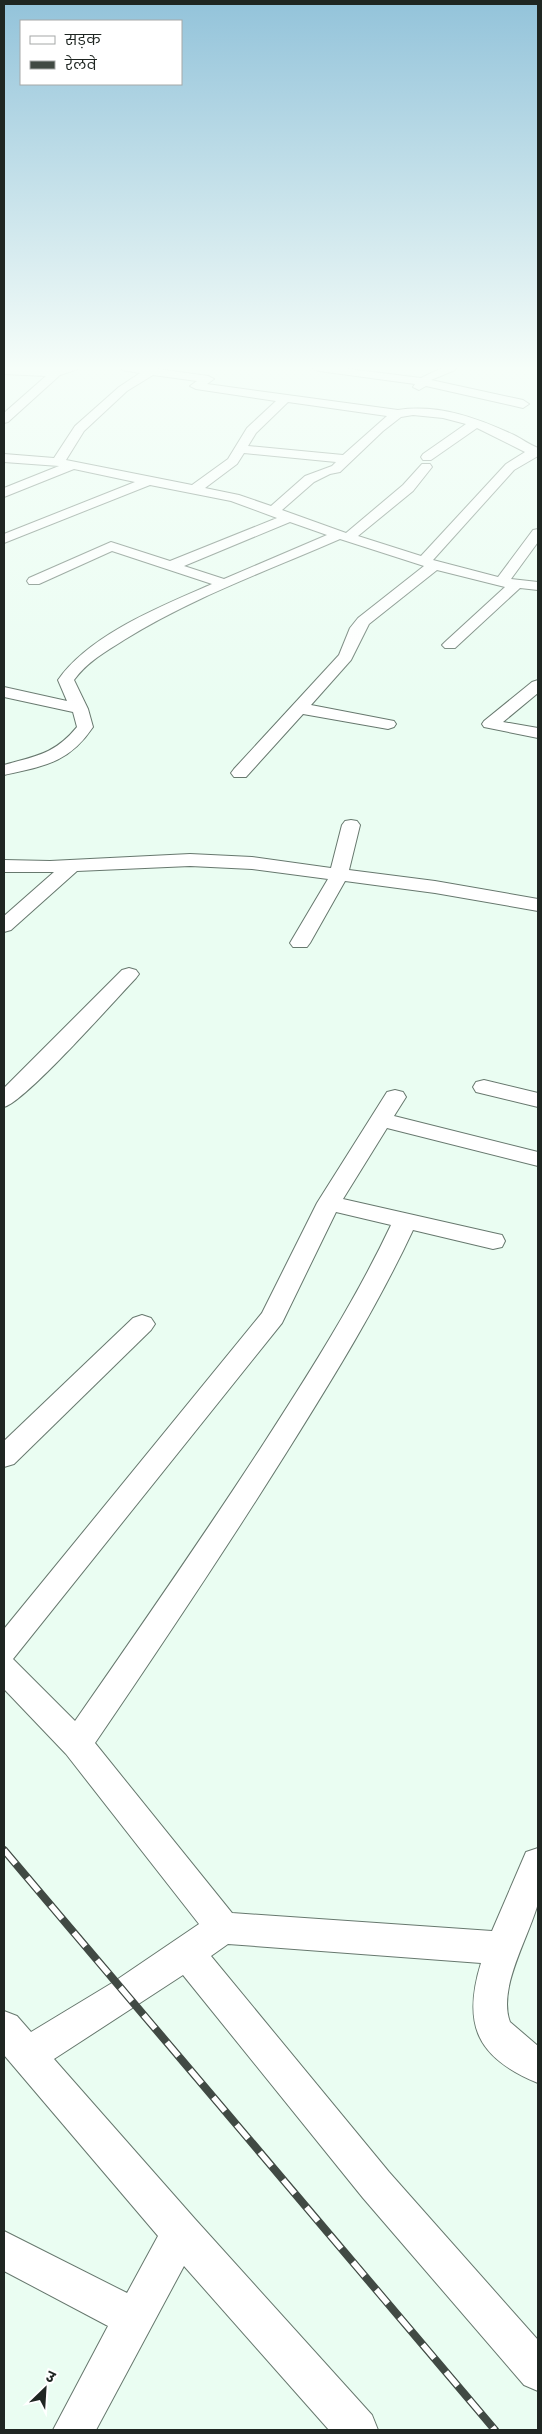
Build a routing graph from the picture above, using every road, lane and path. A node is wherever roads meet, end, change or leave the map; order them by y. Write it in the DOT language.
graph roads {
  1 [pos="32,482"];
  2 [pos="145,482"];
  3 [pos="150,482"];
  4 [pos="205,482"];
  5 [pos="308,482"];
  6 [pos="413,482"];
  7 [pos="498,482"];
  8 [pos="195,489"];
  9 [pos="4,493"];
  10 [pos="272,512"];
  11 [pos="288,518"];
  12 [pos="538,533"];
  13 [pos="343,536"];
  14 [pos="4,538"];
  15 [pos="429,563"];
  16 [pos="171,566"];
  17 [pos="34,581"];
  18 [pos="508,583"];
  19 [pos="225,584"];
  20 [pos="538,586"];
  21 [pos="450,645"];
  22 [pos="538,685"];
  23 [pos="4,692"];
  24 [pos="299,708"];
  25 [pos="80,709"];
  26 [pos="388,724"];
  27 [pos="538,733"];
  28 [pos="4,770"];
  29 [pos="240,773"];
  30 [pos="351,825"];
  31 [pos="4,866"];
  32 [pos="72,866"];
  33 [pos="339,875"];
  34 [pos="538,905"];
  35 [pos="4,926"];
  36 [pos="300,942"];
  37 [pos="129,974"];
  38 [pos="484,1087"];
  39 [pos="394,1097"];
  40 [pos="4,1100"];
  41 [pos="538,1100"];
  42 [pos="382,1120"];
  43 [pos="538,1159"];
  44 [pos="329,1203"];
  45 [pos="405,1222"];
  46 [pos="493,1241"];
  47 [pos="142,1324"];
  48 [pos="4,1457"];
  49 [pos="4,1650"];
  50 [pos="4,1669"];
  51 [pos="77,1744"];
  52 [pos="538,1863"];
  53 [pos="223,1928"];
  54 [pos="503,1948"];
  55 [pos="188,1954"];
  56 [pos="15,2042"];
  57 [pos="538,2065"];
  58 [pos="181,2233"];
  59 [pos="4,2250"];
  60 [pos="135,2319"];
  61 [pos="538,2371"];
  62 [pos="346,2425"];
  63 [pos="74,2430"];
  1 -- 9 [label="street"];
  2 -- 14 [label="street"];
  3 -- 8 [label="street"];
  4 -- 8 [label="street"];
  5 -- 10 [label="street"];
  6 -- 13 [label="street"];
  7 -- 15 [label="street"];
  8 -- 10 [label="street"];
  10 -- 11 [label="street"];
  11 -- 13 [label="street"];
  11 -- 16 [label="street"];
  12 -- 18 [label="street"];
  13 -- 15 [label="street"];
  13 -- 19 [label="street"];
  15 -- 18 [label="street"];
  15 -- 24 [label="street"];
  16 -- 17 [label="street"];
  16 -- 19 [label="street"];
  18 -- 20 [label="street"];
  18 -- 21 [label="street"];
  19 -- 25 [label="street"];
  22 -- 27 [label="street"];
  23 -- 25 [label="street"];
  24 -- 26 [label="street"];
  24 -- 29 [label="street"];
  25 -- 28 [label="street"];
  30 -- 33 [label="street"];
  31 -- 32 [label="street"];
  32 -- 33 [label="street"];
  32 -- 35 [label="street"];
  33 -- 34 [label="street"];
  33 -- 36 [label="street"];
  37 -- 40 [label="street"];
  38 -- 41 [label="street"];
  39 -- 42 [label="street"];
  42 -- 43 [label="street"];
  42 -- 44 [label="street"];
  44 -- 45 [label="street"];
  44 -- 49 [label="street"];
  45 -- 46 [label="street"];
  45 -- 51 [label="street"];
  47 -- 48 [label="street"];
  50 -- 51 [label="street"];
  51 -- 53 [label="street"];
  52 -- 54 [label="street"];
  53 -- 54 [label="street"];
  53 -- 55 [label="street"];
  54 -- 57 [label="street"];
  55 -- 56 [label="street"];
  55 -- 61 [label="street"];
  56 -- 58 [label="street"];
  58 -- 60 [label="street"];
  58 -- 62 [label="street"];
  59 -- 60 [label="street"];
  60 -- 63 [label="street"];
}
